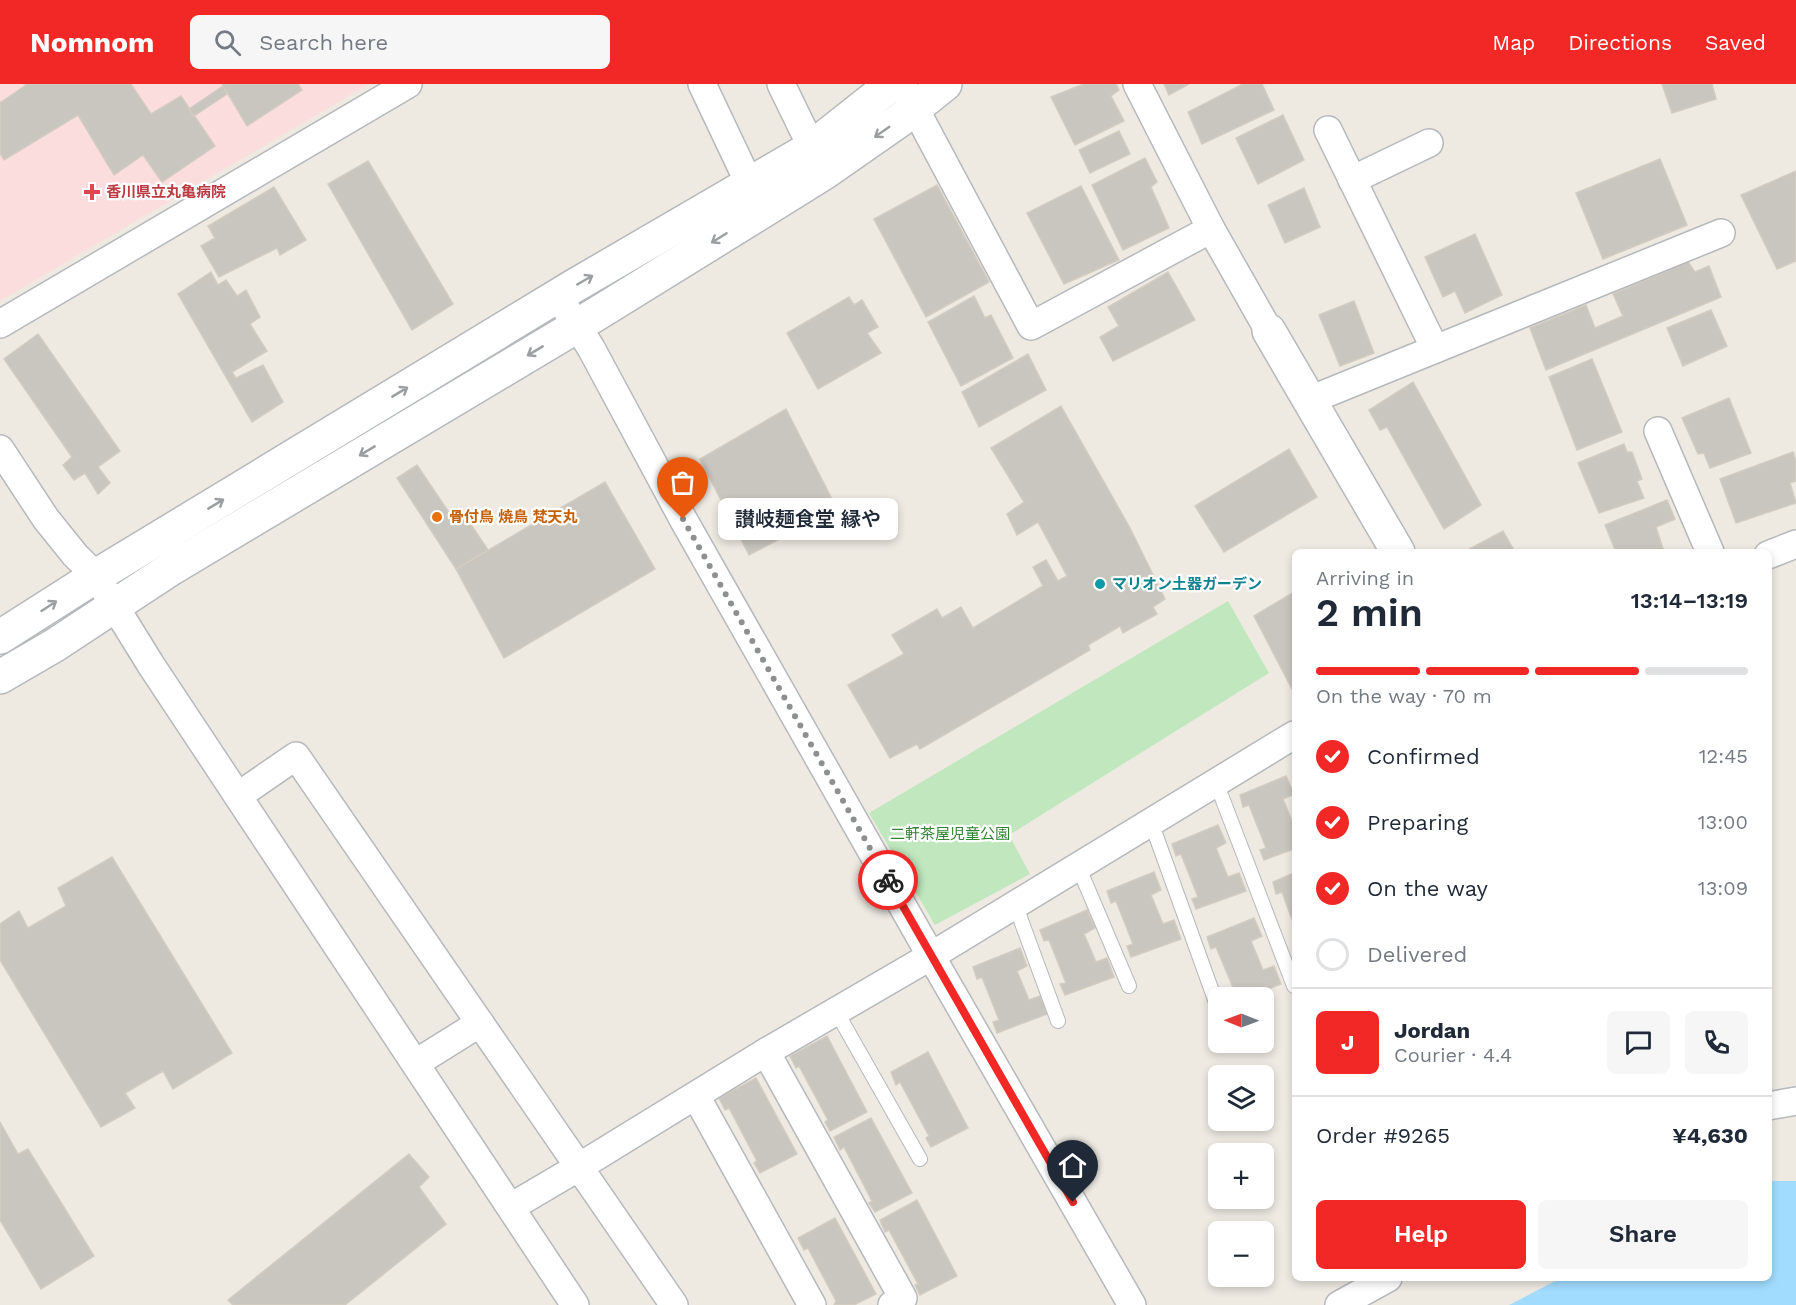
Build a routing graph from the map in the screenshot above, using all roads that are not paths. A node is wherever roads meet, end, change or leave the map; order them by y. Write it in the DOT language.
graph roads {
  1 [pos="408,84"];
  2 [pos="702,84"];
  3 [pos="781,84"];
  4 [pos="892,84"];
  5 [pos="945,84"];
  6 [pos="1137,84"];
  7 [pos="908,96"];
  8 [pos="1328,130"];
  9 [pos="1429,143"];
  10 [pos="818,160"];
  11 [pos="1352,180"];
  12 [pos="756,197"];
  13 [pos="1211,229"];
  14 [pos="1721,233"];
  15 [pos="558,296"];
  16 [pos="0,324"];
  17 [pos="577,326"];
  18 [pos="1269,330"];
  19 [pos="1435,349"];
  20 [pos="1310,400"];
  21 [pos="1658,431"];
  22 [pos="0,449"];
  23 [pos="1796,544"];
  24 [pos="1396,549"];
  25 [pos="1709,549"];
  26 [pos="1772,553"];
  27 [pos="96,576"];
  28 [pos="115,605"];
  29 [pos="0,637"];
  30 [pos="0,677"];
  31 [pos="1292,736"];
  32 [pos="1216,783"];
  33 [pos="238,796"];
  34 [pos="1151,822"];
  35 [pos="1078,866"];
  36 [pos="1015,904"];
  37 [pos="931,956"];
  38 [pos="1292,981"];
  39 [pos="1129,986"];
  40 [pos="1210,987"];
  41 [pos="836,1011"];
  42 [pos="1058,1021"];
  43 [pos="480,1023"];
  44 [pos="766,1052"];
  45 [pos="416,1063"];
  46 [pos="696,1096"];
  47 [pos="1796,1101"];
  48 [pos="1772,1105"];
  49 [pos="920,1159"];
  50 [pos="579,1167"];
  51 [pos="511,1207"];
  52 [pos="1383,1281"];
  53 [pos="575,1305"];
  54 [pos="674,1305"];
  55 [pos="812,1305"];
  56 [pos="892,1305"];
  57 [pos="1132,1305"];
  58 [pos="1339,1305"];
  1 -- 16 [label="street"];
  2 -- 12 [label="street"];
  3 -- 10 [label="street"];
  4 -- 10 [label="street"];
  5 -- 7 [label="street"];
  6 -- 13 [label="street"];
  7 -- 10 [label="street, one-way"];
  7 -- 13 [label="street"];
  8 -- 11 [label="street"];
  9 -- 11 [label="street"];
  10 -- 12 [label="street"];
  11 -- 19 [label="street"];
  15 -- 12 [label="street, one-way"];
  12 -- 17 [label="street, one-way"];
  13 -- 18 [label="street"];
  14 -- 19 [label="street"];
  15 -- 17 [label="street"];
  27 -- 15 [label="street, one-way"];
  17 -- 28 [label="street, one-way"];
  17 -- 37 [label="street"];
  18 -- 20 [label="street"];
  19 -- 20 [label="street"];
  20 -- 24 [label="street"];
  21 -- 25 [label="street"];
  22 -- 27 [label="street"];
  23 -- 26 [label="street"];
  27 -- 28 [label="street"];
  29 -- 27 [label="street, one-way"];
  28 -- 30 [label="street"];
  28 -- 33 [label="street"];
  31 -- 32 [label="street"];
  32 -- 34 [label="street"];
  32 -- 38 [label="lane"];
  33 -- 43 [label="street"];
  33 -- 45 [label="street"];
  34 -- 35 [label="street"];
  34 -- 40 [label="lane"];
  35 -- 36 [label="street"];
  35 -- 39 [label="lane"];
  36 -- 37 [label="street"];
  36 -- 42 [label="lane"];
  37 -- 41 [label="street"];
  37 -- 57 [label="street"];
  41 -- 44 [label="street"];
  41 -- 49 [label="lane"];
  43 -- 45 [label="street"];
  43 -- 50 [label="street"];
  44 -- 46 [label="street"];
  44 -- 56 [label="street"];
  45 -- 51 [label="street"];
  46 -- 50 [label="street"];
  46 -- 55 [label="street"];
  47 -- 48 [label="street"];
  50 -- 51 [label="street"];
  50 -- 54 [label="street"];
  51 -- 53 [label="street"];
  52 -- 58 [label="street"];
}
